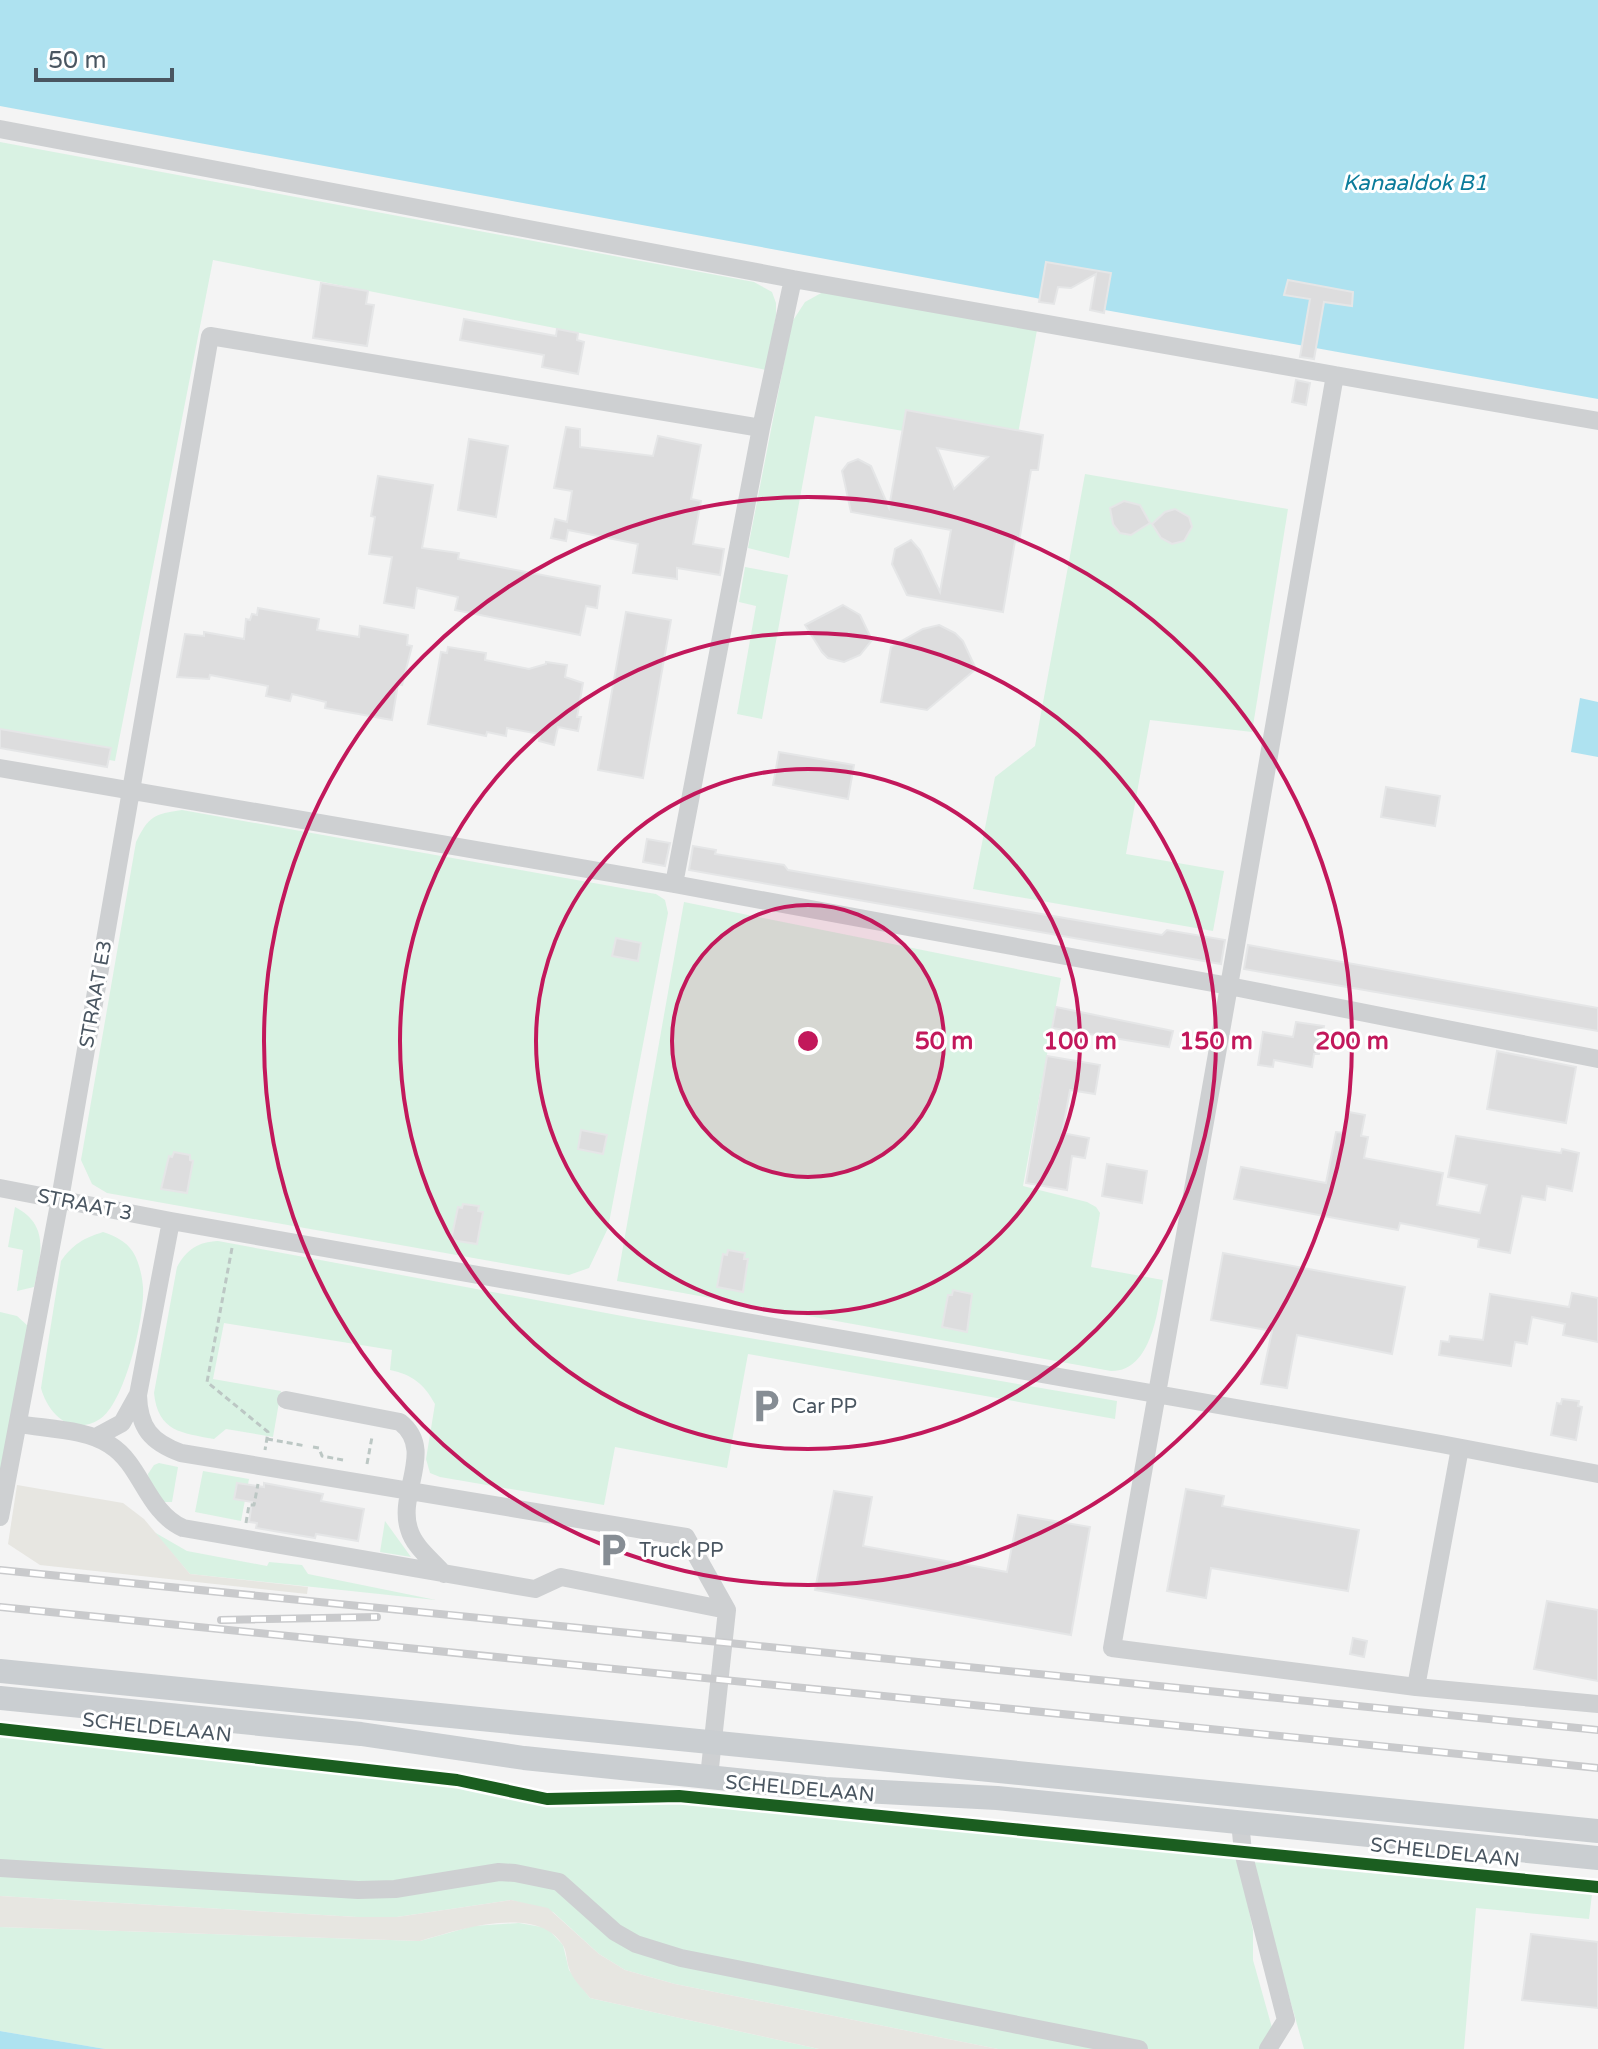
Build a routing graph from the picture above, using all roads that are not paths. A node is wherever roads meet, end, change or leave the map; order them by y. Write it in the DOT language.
graph roads {
  1 [pos="0,129"];
  2 [pos="793,279"];
  3 [pos="1335,375"];
  4 [pos="1598,421"];
  5 [pos="761,428"];
  6 [pos="0,768"];
  7 [pos="131,789"];
  8 [pos="674,884"];
  9 [pos="1229,986"];
  10 [pos="1598,1059"];
  11 [pos="0,1188"];
  12 [pos="60,1199"];
  13 [pos="171,1221"];
  14 [pos="1157,1394"];
  15 [pos="138,1395"];
  16 [pos="286,1400"];
  17 [pos="19,1424"];
  18 [pos="96,1437"];
  19 [pos="1460,1448"];
  20 [pos="1598,1474"];
  21 [pos="410,1492"];
  22 [pos="0,1517"];
  23 [pos="444,1574"];
  24 [pos="727,1610"];
  25 [pos="0,1671"];
  26 [pos="1416,1687"];
  27 [pos="0,1698"];
  28 [pos="1598,1704"];
  29 [pos="713,1742"];
  30 [pos="709,1777"];
  31 [pos="1240,1822"];
  32 [pos="1598,1831"];
  33 [pos="1598,1858"];
  34 [pos="0,1868"];
  35 [pos="1139,2049"];
  36 [pos="1268,2049"];
  1 -- 2 [label="lane"];
  2 -- 3 [label="lane"];
  2 -- 5 [label="lane"];
  3 -- 4 [label="lane"];
  3 -- 9 [label="lane"];
  5 -- 7 [label="lane, STRAAT E3"];
  5 -- 8 [label="lane"];
  6 -- 7 [label="lane"];
  7 -- 8 [label="lane"];
  7 -- 12 [label="lane, STRAAT E3"];
  8 -- 9 [label="lane"];
  9 -- 10 [label="lane"];
  9 -- 14 [label="lane"];
  11 -- 12 [label="lane, STRAAT 3"];
  12 -- 13 [label="lane, STRAAT 3"];
  12 -- 17 [label="lane, STRAAT E3"];
  13 -- 14 [label="lane, STRAAT 3"];
  13 -- 15 [label="lane"];
  14 -- 19 [label="lane, STRAAT 3"];
  14 -- 26 [label="lane"];
  15 -- 18 [label="lane"];
  15 -- 21 [label="lane"];
  16 -- 21 [label="lane"];
  17 -- 18 [label="lane"];
  17 -- 22 [label="lane, STRAAT E3"];
  18 -- 23 [label="lane"];
  19 -- 20 [label="lane, STRAAT 3"];
  19 -- 26 [label="lane"];
  21 -- 23 [label="lane"];
  21 -- 24 [label="lane"];
  23 -- 24 [label="lane"];
  24 -- 29 [label="lane, SCHELDELAAN"];
  25 -- 29 [label="main road, SCHELDELAAN"];
  26 -- 28 [label="lane"];
  27 -- 30 [label="main road, SCHELDELAAN"];
  29 -- 30 [label="lane, SCHELDELAAN"];
  29 -- 32 [label="main road, SCHELDELAAN"];
  30 -- 31 [label="main road, SCHELDELAAN"];
  31 -- 33 [label="main road, SCHELDELAAN"];
  31 -- 36 [label="lane"];
  34 -- 35 [label="lane"];
}
